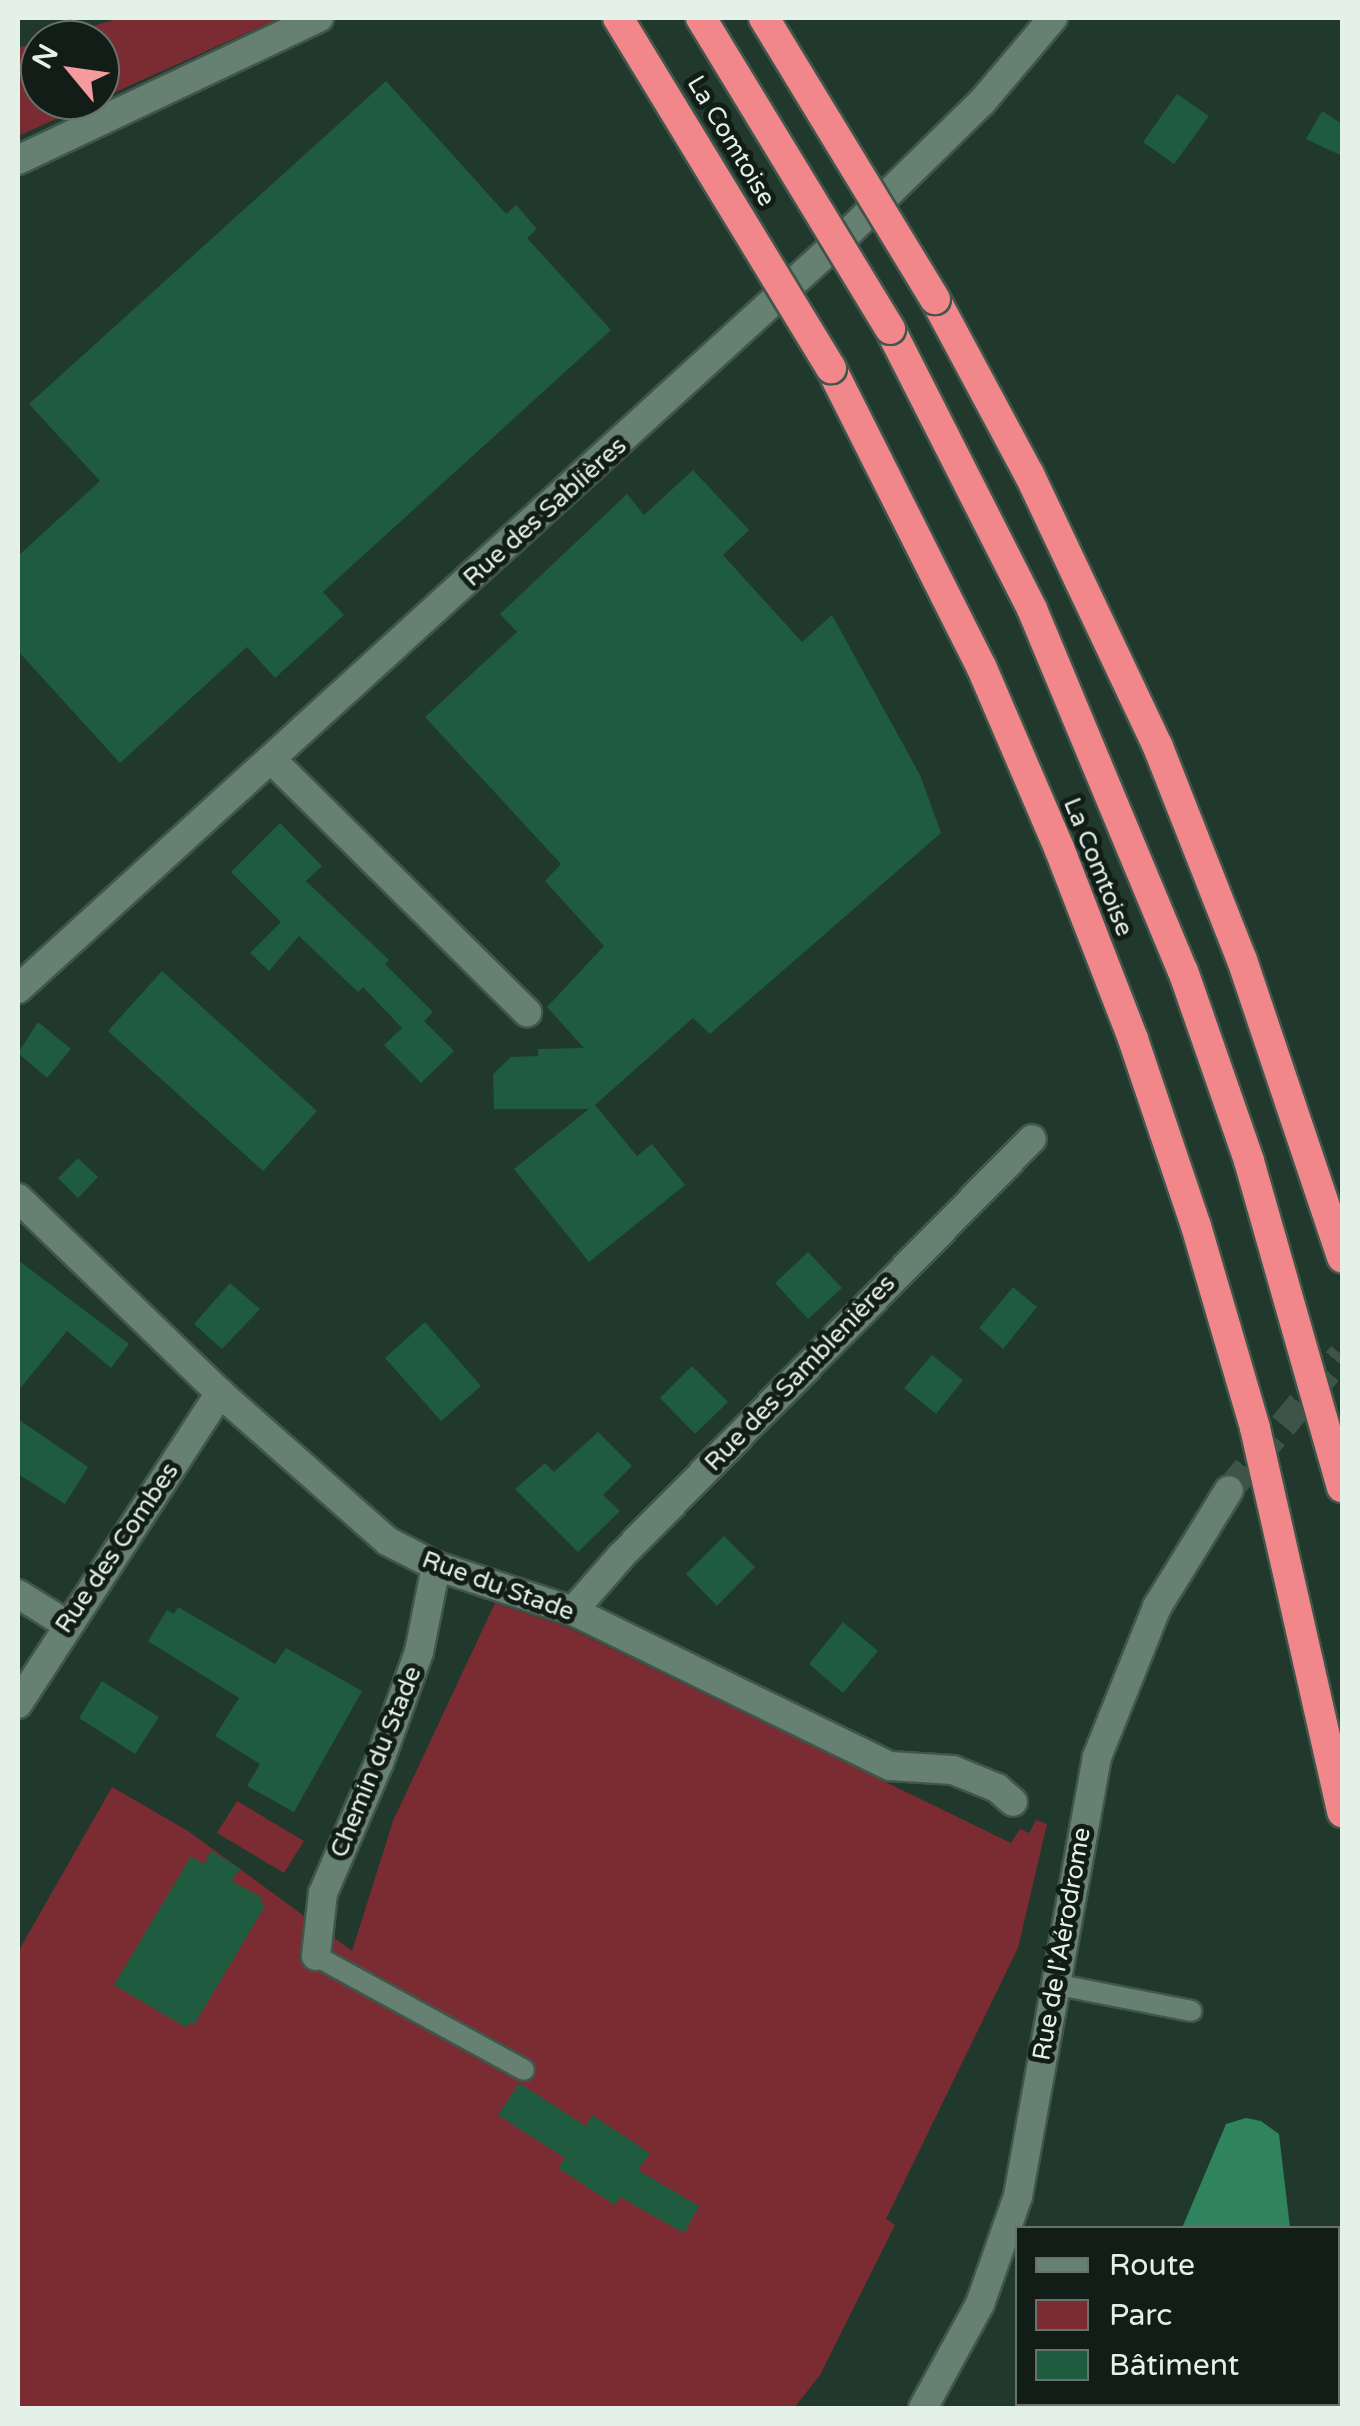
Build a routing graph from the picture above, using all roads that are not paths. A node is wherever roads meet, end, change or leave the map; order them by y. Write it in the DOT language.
graph roads {
  1 [pos="319,18"];
  2 [pos="618,18"];
  3 [pos="701,18"];
  4 [pos="764,18"];
  5 [pos="1053,18"];
  6 [pos="18,160"];
  7 [pos="272,760"];
  8 [pos="18,989"];
  9 [pos="526,1012"];
  10 [pos="1032,1139"];
  11 [pos="18,1198"];
  12 [pos="1342,1258"];
  13 [pos="220,1394"];
  14 [pos="1342,1488"];
  15 [pos="1229,1490"];
  16 [pos="436,1566"];
  17 [pos="18,1594"];
  18 [pos="573,1611"];
  19 [pos="66,1624"];
  20 [pos="18,1704"];
  21 [pos="1013,1802"];
  22 [pos="1342,1812"];
  23 [pos="316,1956"];
  24 [pos="1054,1984"];
  25 [pos="1191,2011"];
  26 [pos="524,2070"];
  27 [pos="923,2408"];
  1 -- 6 [label="street"];
  2 -- 22 [label="highway, La Comtoise, bridge"];
  3 -- 14 [label="highway, La Comtoise, bridge"];
  4 -- 12 [label="highway, bridge"];
  5 -- 7 [label="street, Rue des Sablières"];
  7 -- 8 [label="street, Rue des Sablières"];
  7 -- 9 [label="street"];
  10 -- 18 [label="street, Rue des Samblenières"];
  11 -- 13 [label="street, Rue du Stade"];
  13 -- 16 [label="street, Rue du Stade"];
  13 -- 19 [label="street, Rue des Combes"];
  15 -- 24 [label="street, Rue de l'Aérodrome"];
  16 -- 18 [label="street, Rue du Stade"];
  16 -- 23 [label="street, Chemin du Stade"];
  17 -- 19 [label="street"];
  18 -- 21 [label="street, Rue du Stade"];
  19 -- 20 [label="street, Rue des Combes"];
  23 -- 26 [label="lane"];
  24 -- 25 [label="lane"];
  24 -- 27 [label="street, Rue de l'Aérodrome"];
}
